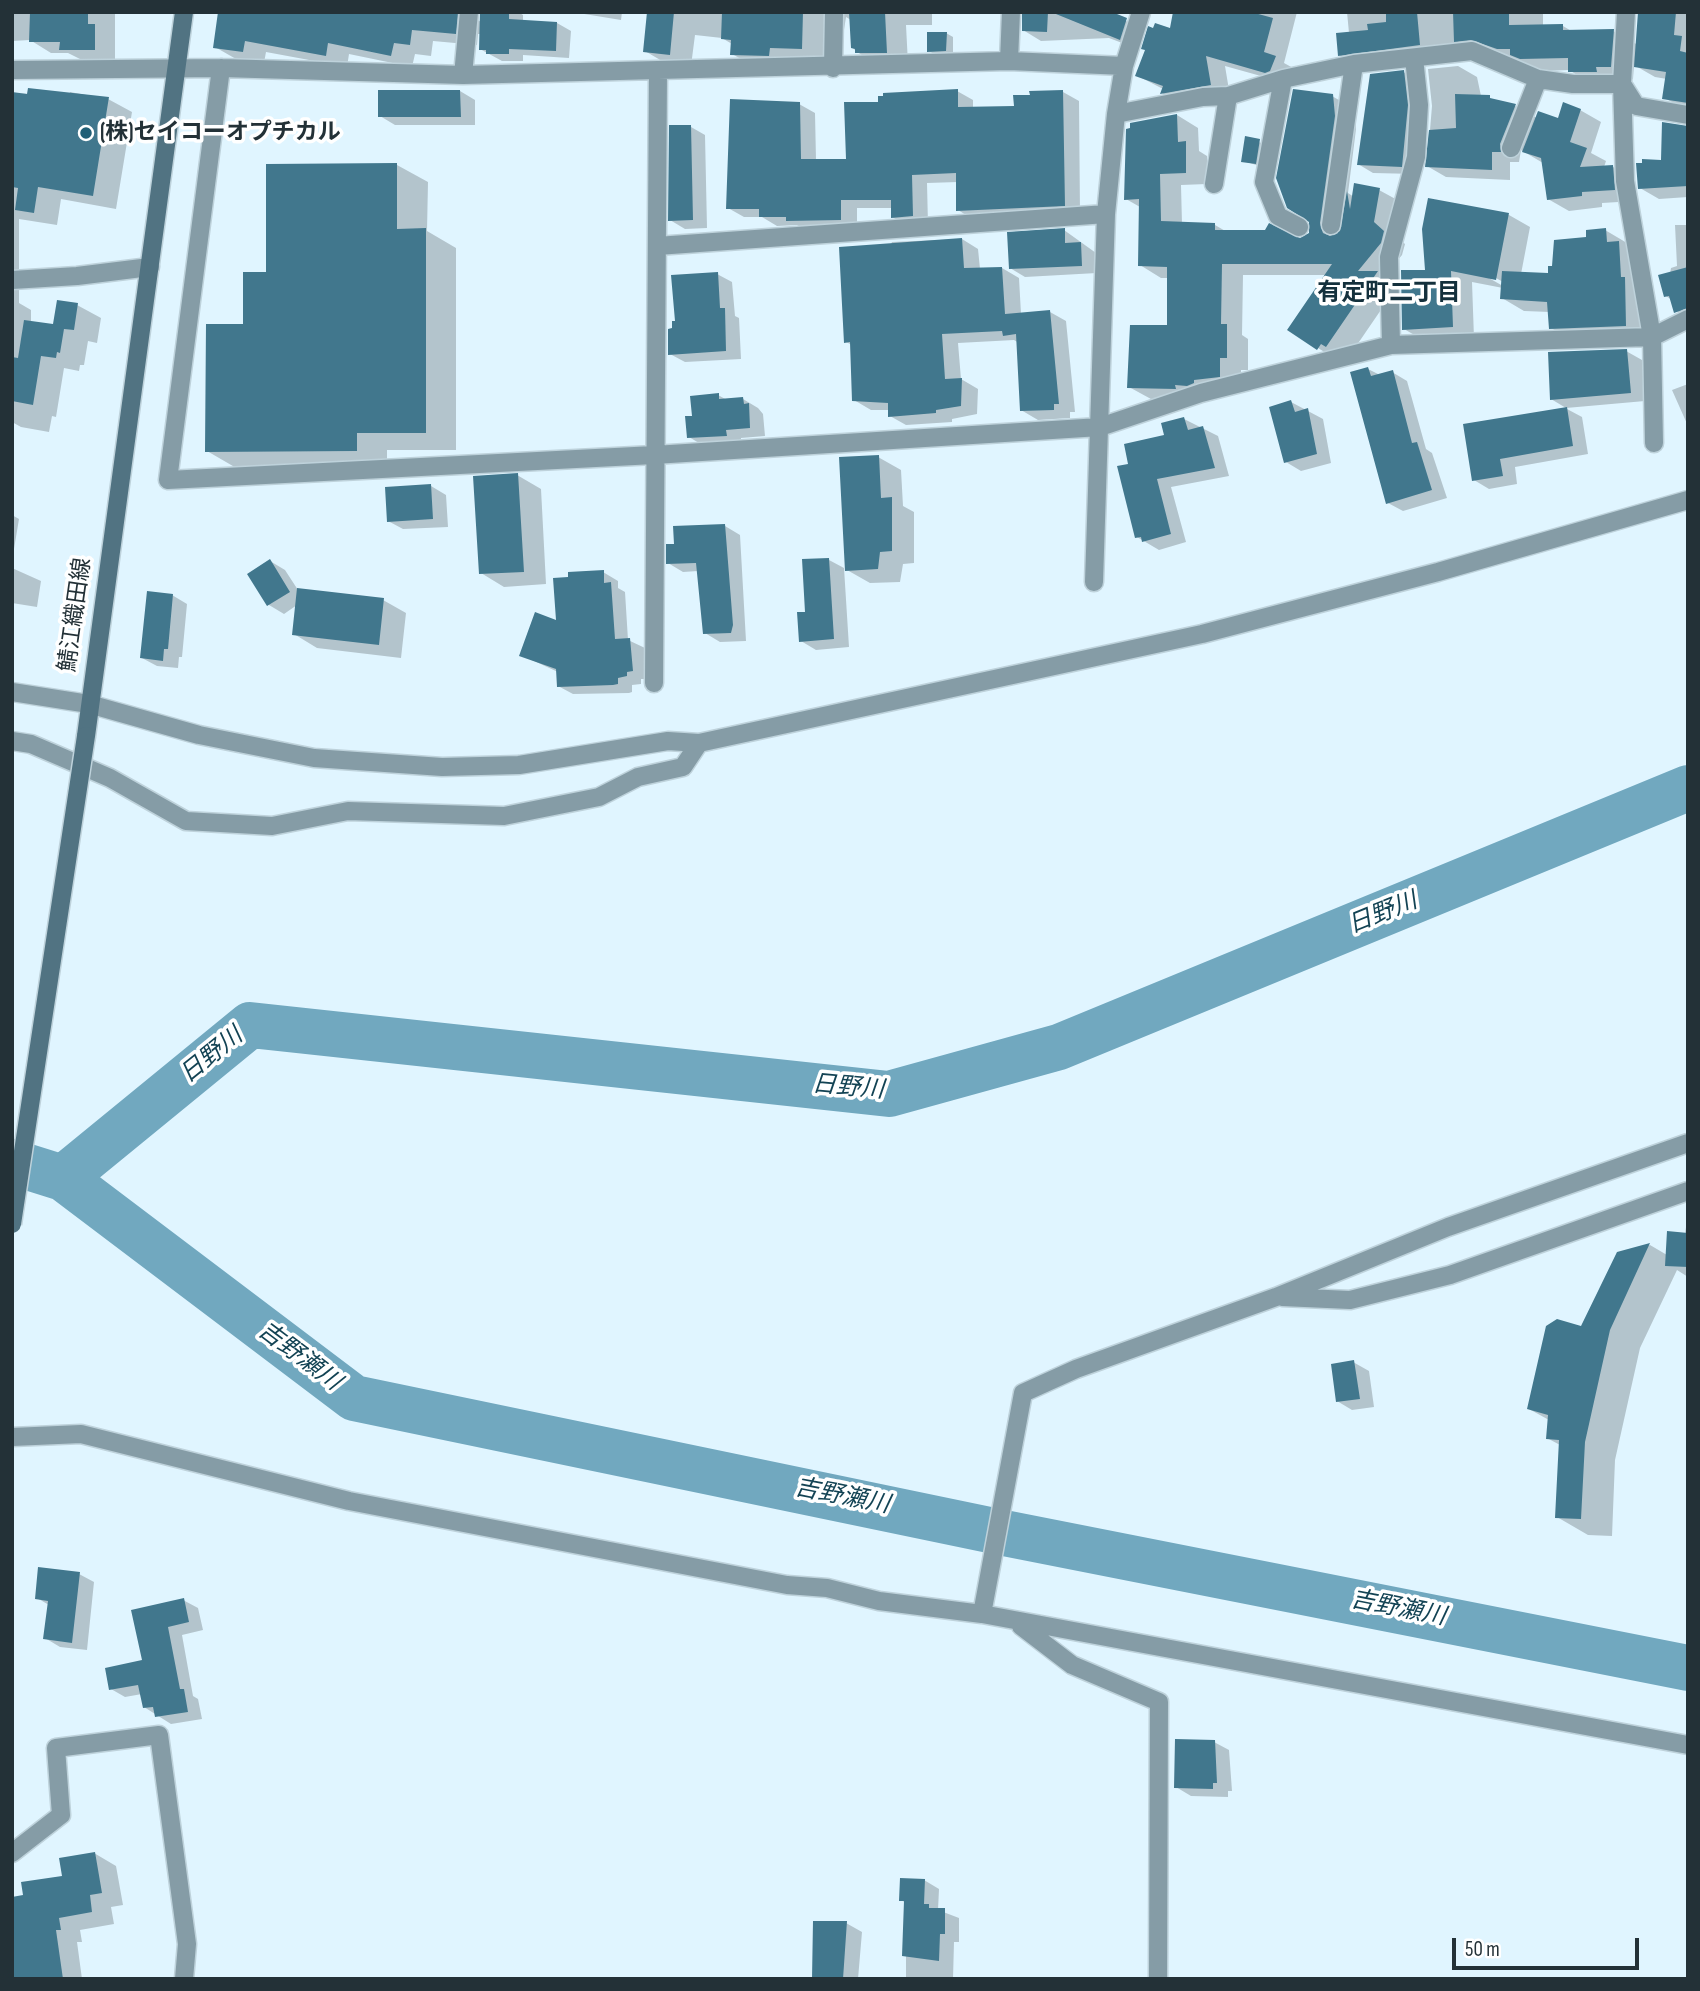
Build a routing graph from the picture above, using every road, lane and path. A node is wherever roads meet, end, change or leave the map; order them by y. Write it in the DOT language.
graph roads {
  1 [pos="184,12"];
  2 [pos="469,12"];
  3 [pos="834,12"];
  4 [pos="1011,12"];
  5 [pos="1140,12"];
  6 [pos="1626,12"];
  7 [pos="1414,58"];
  8 [pos="1009,61"];
  9 [pos="1354,64"];
  10 [pos="1125,66"];
  11 [pos="221,68"];
  12 [pos="833,68"];
  13 [pos="175,69"];
  14 [pos="12,70"];
  15 [pos="658,71"];
  16 [pos="463,75"];
  17 [pos="1283,79"];
  18 [pos="1538,79"];
  19 [pos="1622,83"];
  20 [pos="1228,96"];
  21 [pos="1116,114"];
  22 [pos="1688,115"];
  23 [pos="1511,148"];
  24 [pos="1214,184"];
  25 [pos="1105,214"];
  26 [pos="1331,225"];
  27 [pos="1299,227"];
  28 [pos="657,246"];
  29 [pos="150,267"];
  30 [pos="12,280"];
  31 [pos="1688,319"];
  32 [pos="1652,337"];
  33 [pos="1391,345"];
  34 [pos="1100,427"];
  35 [pos="1654,443"];
  36 [pos="654,455"];
  37 [pos="1688,500"];
  38 [pos="1094,582"];
  39 [pos="654,683"];
  40 [pos="12,692"];
  41 [pos="89,704"];
  42 [pos="12,741"];
  43 [pos="699,743"];
  44 [pos="1688,1143"];
  45 [pos="1688,1191"];
  46 [pos="12,1224"];
  47 [pos="1276,1297"];
  48 [pos="12,1437"];
  49 [pos="982,1614"];
  50 [pos="1015,1622"];
  51 [pos="1688,1745"];
  52 [pos="12,1853"];
  53 [pos="184,1979"];
  54 [pos="1158,1979"];
  1 -- 13 [label="main road, 鯖江織田線"];
  2 -- 16 [label="street"];
  3 -- 12 [label="street"];
  4 -- 8 [label="street"];
  5 -- 10 [label="street"];
  6 -- 19 [label="street"];
  7 -- 9 [label="street"];
  7 -- 18 [label="street"];
  7 -- 33 [label="street"];
  8 -- 10 [label="street"];
  8 -- 12 [label="street"];
  9 -- 17 [label="street"];
  9 -- 26 [label="street"];
  10 -- 21 [label="street"];
  11 -- 13 [label="street"];
  11 -- 16 [label="street"];
  11 -- 36 [label="street"];
  12 -- 15 [label="street"];
  13 -- 14 [label="street"];
  13 -- 29 [label="main road, 鯖江織田線"];
  15 -- 16 [label="street"];
  15 -- 28 [label="street"];
  17 -- 20 [label="street"];
  17 -- 27 [label="street"];
  18 -- 19 [label="street"];
  18 -- 23 [label="street"];
  19 -- 22 [label="street"];
  19 -- 32 [label="street"];
  20 -- 21 [label="street"];
  20 -- 24 [label="street"];
  21 -- 25 [label="street"];
  25 -- 28 [label="street"];
  25 -- 34 [label="street"];
  28 -- 36 [label="street"];
  29 -- 30 [label="street"];
  29 -- 41 [label="main road, 鯖江織田線"];
  31 -- 32 [label="street"];
  32 -- 33 [label="street"];
  32 -- 35 [label="street"];
  33 -- 34 [label="street"];
  34 -- 36 [label="street"];
  34 -- 38 [label="street"];
  36 -- 39 [label="street"];
  37 -- 43 [label="street"];
  40 -- 41 [label="street"];
  41 -- 43 [label="street"];
  41 -- 46 [label="main road, 鯖江織田線, bridge"];
  42 -- 43 [label="street"];
  44 -- 47 [label="street"];
  45 -- 47 [label="street"];
  47 -- 49 [label="street"];
  48 -- 49 [label="street"];
  49 -- 50 [label="street"];
  50 -- 51 [label="street"];
  50 -- 54 [label="street"];
  52 -- 53 [label="street"];
}
